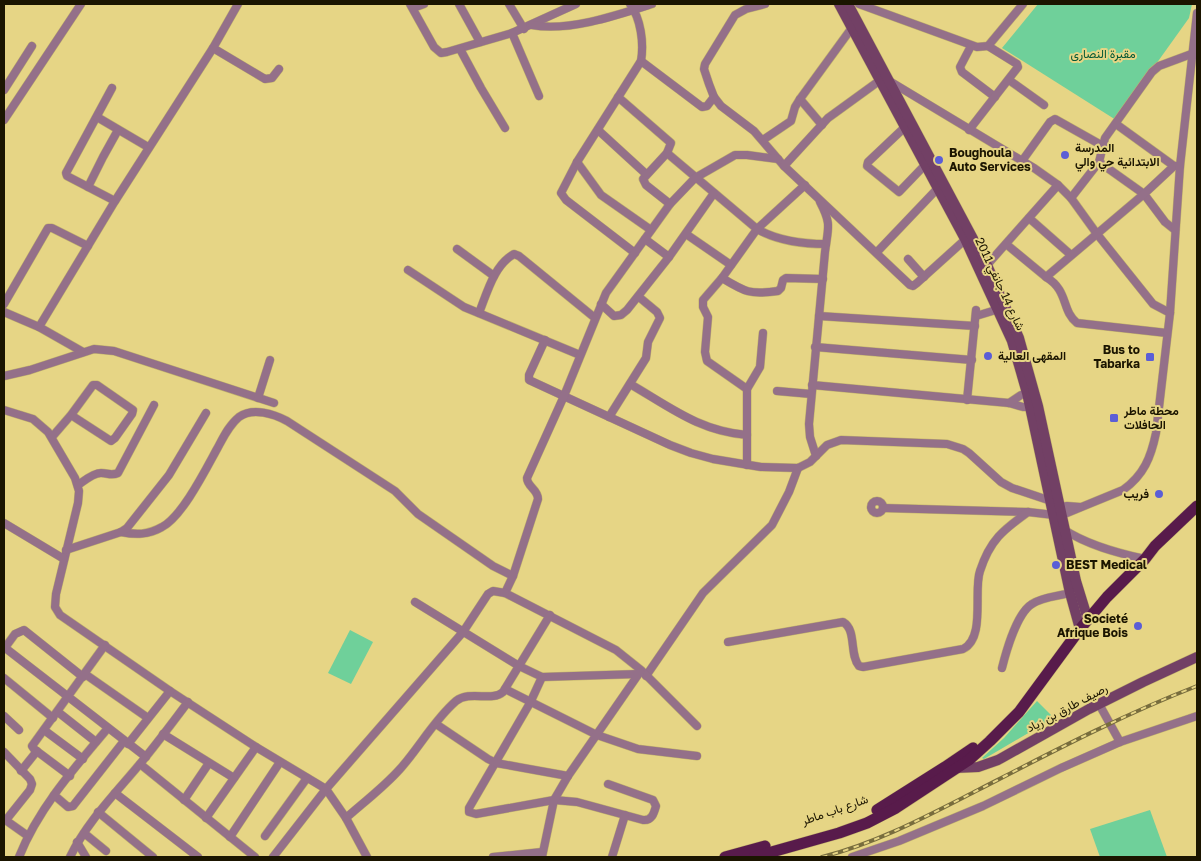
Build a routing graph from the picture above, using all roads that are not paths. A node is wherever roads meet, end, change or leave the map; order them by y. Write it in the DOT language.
graph roads {
  1 [pos="81,4"];
  2 [pos="238,4"];
  3 [pos="424,4"];
  4 [pos="459,4"];
  5 [pos="509,4"];
  6 [pos="576,4"];
  7 [pos="652,4"];
  8 [pos="765,4"];
  9 [pos="839,4"];
  10 [pos="848,4"];
  11 [pos="859,4"];
  12 [pos="1023,4"];
  13 [pos="411,6"];
  14 [pos="745,6"];
  15 [pos="632,7"];
  16 [pos="1197,13"];
  17 [pos="532,25"];
  18 [pos="855,26"];
  19 [pos="524,29"];
  20 [pos="512,33"];
  21 [pos="480,42"];
  22 [pos="32,46"];
  23 [pos="971,46"];
  24 [pos="988,46"];
  25 [pos="212,48"];
  26 [pos="460,49"];
  27 [pos="1194,53"];
  28 [pos="641,61"];
  29 [pos="278,68"];
  30 [pos="1008,80"];
  31 [pos="884,81"];
  32 [pos="112,88"];
  33 [pos="4,90"];
  34 [pos="539,96"];
  35 [pos="618,97"];
  36 [pos="714,97"];
  37 [pos="995,97"];
  38 [pos="800,99"];
  39 [pos="1044,106"];
  40 [pos="97,118"];
  41 [pos="4,120"];
  42 [pos="1116,124"];
  43 [pos="822,125"];
  44 [pos="505,128"];
  45 [pos="905,128"];
  46 [pos="118,130"];
  47 [pos="598,130"];
  48 [pos="969,130"];
  49 [pos="763,140"];
  50 [pos="1103,146"];
  51 [pos="148,147"];
  52 [pos="667,153"];
  53 [pos="778,159"];
  54 [pos="1022,161"];
  55 [pos="577,162"];
  56 [pos="1099,162"];
  57 [pos="925,165"];
  58 [pos="784,166"];
  59 [pos="1177,166"];
  60 [pos="646,174"];
  61 [pos="695,178"];
  62 [pos="805,185"];
  63 [pos="1058,185"];
  64 [pos="88,187"];
  65 [pos="938,188"];
  66 [pos="714,193"];
  67 [pos="1144,194"];
  68 [pos="818,197"];
  69 [pos="1071,198"];
  70 [pos="115,202"];
  71 [pos="670,204"];
  72 [pos="1029,218"];
  73 [pos="757,229"];
  74 [pos="651,230"];
  75 [pos="1175,230"];
  76 [pos="686,234"];
  77 [pos="1097,234"];
  78 [pos="968,237"];
  79 [pos="645,239"];
  80 [pos="826,244"];
  81 [pos="1006,244"];
  82 [pos="88,246"];
  83 [pos="457,249"];
  84 [pos="877,252"];
  85 [pos="635,253"];
  86 [pos="1071,255"];
  87 [pos="669,257"];
  88 [pos="908,259"];
  89 [pos="731,265"];
  90 [pos="987,265"];
  91 [pos="408,270"];
  92 [pos="494,276"];
  93 [pos="924,277"];
  94 [pos="1046,277"];
  95 [pos="722,278"];
  96 [pos="823,279"];
  97 [pos="639,297"];
  98 [pos="4,304"];
  99 [pos="601,304"];
  100 [pos="999,309"];
  101 [pos="4,312"];
  102 [pos="1170,312"];
  103 [pos="478,313"];
  104 [pos="819,316"];
  105 [pos="595,318"];
  106 [pos="975,326"];
  107 [pos="39,327"];
  108 [pos="763,333"];
  109 [pos="1167,333"];
  110 [pos="545,340"];
  111 [pos="815,347"];
  112 [pos="84,352"];
  113 [pos="580,355"];
  114 [pos="270,360"];
  115 [pos="972,360"];
  116 [pos="4,376"];
  117 [pos="630,384"];
  118 [pos="812,385"];
  119 [pos="747,389"];
  120 [pos="778,391"];
  121 [pos="1031,392"];
  122 [pos="811,394"];
  123 [pos="564,396"];
  124 [pos="258,398"];
  125 [pos="967,400"];
  126 [pos="274,403"];
  127 [pos="1009,403"];
  128 [pos="154,405"];
  129 [pos="1034,406"];
  130 [pos="4,410"];
  131 [pos="206,413"];
  132 [pos="72,415"];
  133 [pos="609,417"];
  134 [pos="747,435"];
  135 [pos="52,438"];
  136 [pos="816,456"];
  137 [pos="747,466"];
  138 [pos="798,468"];
  139 [pos="78,485"];
  140 [pos="1197,506"];
  141 [pos="883,508"];
  142 [pos="1028,512"];
  143 [pos="1056,512"];
  144 [pos="4,523"];
  145 [pos="1066,531"];
  146 [pos="121,532"];
  147 [pos="66,550"];
  148 [pos="1142,558"];
  149 [pos="64,559"];
  150 [pos="513,576"];
  151 [pos="505,593"];
  152 [pos="1070,593"];
  153 [pos="414,602"];
  154 [pos="550,615"];
  155 [pos="1082,621"];
  156 [pos="462,632"];
  157 [pos="728,642"];
  158 [pos="105,645"];
  159 [pos="4,648"];
  160 [pos="1197,658"];
  161 [pos="519,666"];
  162 [pos="1002,668"];
  163 [pos="642,673"];
  164 [pos="84,675"];
  165 [pos="542,677"];
  166 [pos="4,678"];
  167 [pos="504,689"];
  168 [pos="170,691"];
  169 [pos="68,698"];
  170 [pos="188,702"];
  171 [pos="530,703"];
  172 [pos="1099,704"];
  173 [pos="56,715"];
  174 [pos="4,716"];
  175 [pos="1197,716"];
  176 [pos="148,718"];
  177 [pos="436,724"];
  178 [pos="697,726"];
  179 [pos="108,728"];
  180 [pos="19,730"];
  181 [pos="44,730"];
  182 [pos="163,734"];
  183 [pos="598,735"];
  184 [pos="96,742"];
  185 [pos="126,742"];
  186 [pos="1120,742"];
  187 [pos="256,747"];
  188 [pos="37,751"];
  189 [pos="4,752"];
  190 [pos="696,756"];
  191 [pos="146,757"];
  192 [pos="83,759"];
  193 [pos="280,762"];
  194 [pos="209,763"];
  195 [pos="496,763"];
  196 [pos="140,764"];
  197 [pos="945,767"];
  198 [pos="958,768"];
  199 [pos="21,770"];
  200 [pos="70,776"];
  201 [pos="568,776"];
  202 [pos="234,778"];
  203 [pos="307,778"];
  204 [pos="608,784"];
  205 [pos="326,790"];
  206 [pos="115,793"];
  207 [pos="54,796"];
  208 [pos="184,800"];
  209 [pos="554,800"];
  210 [pos="98,812"];
  211 [pos="625,815"];
  212 [pos="206,818"];
  213 [pos="346,818"];
  214 [pos="5,820"];
  215 [pos="84,833"];
  216 [pos="28,836"];
  217 [pos="265,836"];
  218 [pos="230,837"];
  219 [pos="77,842"];
  220 [pos="106,851"];
  221 [pos="542,855"];
  222 [pos="20,857"];
  223 [pos="70,857"];
  224 [pos="86,857"];
  225 [pos="153,857"];
  226 [pos="198,857"];
  227 [pos="255,857"];
  228 [pos="273,857"];
  229 [pos="367,857"];
  230 [pos="493,857"];
  231 [pos="612,857"];
  232 [pos="725,857"];
  233 [pos="754,857"];
  234 [pos="852,857"];
  1 -- 41 [label="street"];
  2 -- 25 [label="street"];
  3 -- 13 [label="street"];
  4 -- 21 [label="street"];
  5 -- 19 [label="street"];
  6 -- 17 [label="street"];
  7 -- 15 [label="street"];
  8 -- 14 [label="street"];
  9 -- 18 [label="main road, شارع 14 جانفي 2011"];
  10 -- 18 [label="main road, شارع 14 جانفي 2011"];
  11 -- 23 [label="street"];
  12 -- 24 [label="street"];
  13 -- 26 [label="street"];
  14 -- 36 [label="street"];
  15 -- 17 [label="street"];
  15 -- 28 [label="street"];
  16 -- 27 [label="street"];
  17 -- 19 [label="street"];
  18 -- 31 [label="main road, شارع 14 جانفي 2011"];
  18 -- 38 [label="street"];
  19 -- 20 [label="street"];
  20 -- 21 [label="street"];
  20 -- 34 [label="street"];
  21 -- 26 [label="street"];
  22 -- 33 [label="street"];
  23 -- 24 [label="street"];
  23 -- 37 [label="street"];
  24 -- 30 [label="street"];
  25 -- 29 [label="street"];
  25 -- 51 [label="street"];
  26 -- 44 [label="street"];
  27 -- 42 [label="street"];
  27 -- 59 [label="street"];
  28 -- 35 [label="street"];
  28 -- 36 [label="street"];
  30 -- 37 [label="street"];
  30 -- 39 [label="street"];
  31 -- 43 [label="street"];
  31 -- 45 [label="main road, شارع 14 جانفي 2011"];
  31 -- 48 [label="street"];
  31 -- 78 [label="main road, شارع 14 جانفي 2011"];
  32 -- 40 [label="street"];
  35 -- 47 [label="street"];
  35 -- 52 [label="street"];
  36 -- 49 [label="street"];
  37 -- 48 [label="street"];
  38 -- 43 [label="street"];
  38 -- 49 [label="street"];
  40 -- 46 [label="street"];
  40 -- 64 [label="street"];
  42 -- 50 [label="street"];
  42 -- 59 [label="street"];
  43 -- 58 [label="street"];
  45 -- 57 [label="main road, شارع 14 جانفي 2011"];
  45 -- 57 [label="street"];
  46 -- 51 [label="street"];
  46 -- 64 [label="street"];
  47 -- 55 [label="street"];
  47 -- 60 [label="street"];
  48 -- 54 [label="street"];
  49 -- 53 [label="street"];
  50 -- 54 [label="street"];
  50 -- 56 [label="street"];
  51 -- 70 [label="street"];
  52 -- 60 [label="street"];
  52 -- 61 [label="street"];
  53 -- 58 [label="street"];
  53 -- 61 [label="street"];
  54 -- 63 [label="street"];
  55 -- 74 [label="street"];
  55 -- 85 [label="street"];
  56 -- 67 [label="street"];
  56 -- 69 [label="street"];
  57 -- 65 [label="main road, شارع 14 جانفي 2011"];
  58 -- 62 [label="street"];
  59 -- 67 [label="street"];
  59 -- 75 [label="street"];
  60 -- 71 [label="street"];
  61 -- 66 [label="street"];
  61 -- 71 [label="street"];
  62 -- 68 [label="street"];
  62 -- 73 [label="street"];
  63 -- 69 [label="street"];
  63 -- 72 [label="street"];
  64 -- 70 [label="street"];
  65 -- 78 [label="main road, شارع 14 جانفي 2011"];
  65 -- 84 [label="street"];
  66 -- 73 [label="street"];
  66 -- 76 [label="street"];
  67 -- 75 [label="street"];
  67 -- 77 [label="street"];
  68 -- 80 [label="street"];
  68 -- 84 [label="street"];
  69 -- 77 [label="street"];
  70 -- 82 [label="street"];
  71 -- 74 [label="street"];
  72 -- 81 [label="street"];
  72 -- 86 [label="street"];
  73 -- 80 [label="street"];
  73 -- 89 [label="street"];
  74 -- 79 [label="street"];
  75 -- 102 [label="street"];
  76 -- 87 [label="street"];
  76 -- 89 [label="street"];
  77 -- 86 [label="street"];
  77 -- 102 [label="street"];
  78 -- 90 [label="main road, شارع 14 جانفي 2011"];
  78 -- 93 [label="street"];
  78 -- 100 [label="main road, شارع 14 جانفي 2011"];
  79 -- 85 [label="street"];
  79 -- 87 [label="street"];
  80 -- 96 [label="street"];
  81 -- 90 [label="street"];
  81 -- 94 [label="street"];
  82 -- 98 [label="street"];
  82 -- 107 [label="street"];
  83 -- 92 [label="street"];
  84 -- 93 [label="street"];
  85 -- 99 [label="street"];
  86 -- 94 [label="street"];
  87 -- 97 [label="street"];
  88 -- 93 [label="street"];
  89 -- 95 [label="street"];
  90 -- 121 [label="main road, شارع 14 جانفي 2011"];
  91 -- 103 [label="street"];
  92 -- 103 [label="street"];
  92 -- 105 [label="street"];
  94 -- 109 [label="street"];
  95 -- 96 [label="street"];
  95 -- 119 [label="street"];
  96 -- 104 [label="street"];
  97 -- 99 [label="street"];
  97 -- 117 [label="street"];
  99 -- 105 [label="street"];
  100 -- 106 [label="street"];
  100 -- 121 [label="main road, شارع 14 جانفي 2011"];
  101 -- 107 [label="street"];
  102 -- 109 [label="street"];
  103 -- 110 [label="street"];
  104 -- 106 [label="street"];
  104 -- 111 [label="street"];
  105 -- 113 [label="street"];
  106 -- 115 [label="street"];
  107 -- 112 [label="street"];
  108 -- 119 [label="street"];
  109 -- 143 [label="street"];
  110 -- 113 [label="street"];
  110 -- 123 [label="street"];
  111 -- 115 [label="street"];
  111 -- 118 [label="street"];
  112 -- 116 [label="street"];
  112 -- 124 [label="street"];
  113 -- 123 [label="street"];
  114 -- 124 [label="street"];
  115 -- 125 [label="street"];
  117 -- 133 [label="street"];
  117 -- 134 [label="street"];
  118 -- 122 [label="street"];
  118 -- 125 [label="street"];
  119 -- 134 [label="street"];
  120 -- 122 [label="street"];
  121 -- 127 [label="street"];
  121 -- 129 [label="main road, شارع 14 جانفي 2011"];
  122 -- 136 [label="street"];
  123 -- 133 [label="street"];
  123 -- 150 [label="street"];
  124 -- 126 [label="street"];
  125 -- 127 [label="street"];
  127 -- 129 [label="street"];
  128 -- 139 [label="street"];
  129 -- 143 [label="main road, شارع 14 جانفي 2011"];
  130 -- 135 [label="street"];
  131 -- 146 [label="street"];
  132 -- 132 [label="street"];
  132 -- 135 [label="street"];
  133 -- 137 [label="street"];
  134 -- 137 [label="street"];
  135 -- 139 [label="street"];
  136 -- 138 [label="street"];
  136 -- 143 [label="street"];
  137 -- 138 [label="street"];
  138 -- 163 [label="street"];
  139 -- 147 [label="street"];
  140 -- 148 [label="main road"];
  141 -- 142 [label="street"];
  142 -- 143 [label="street"];
  142 -- 157 [label="street"];
  143 -- 145 [label="main road, شارع 14 جانفي 2011"];
  143 -- 152 [label="main road, شارع 14 جانفي 2011"];
  144 -- 149 [label="street"];
  145 -- 148 [label="street"];
  145 -- 155 [label="main road, شارع 14 جانفي 2011"];
  146 -- 147 [label="street"];
  146 -- 150 [label="street"];
  147 -- 149 [label="street"];
  148 -- 155 [label="main road"];
  149 -- 158 [label="street"];
  150 -- 151 [label="street"];
  151 -- 154 [label="street"];
  151 -- 156 [label="street"];
  152 -- 155 [label="main road, شارع 14 جانفي 2011"];
  152 -- 162 [label="street"];
  153 -- 156 [label="street"];
  154 -- 161 [label="street"];
  154 -- 163 [label="street"];
  155 -- 197 [label="main road, شارع باب ماطر"];
  155 -- 198 [label="main road, شارع باب ماطر"];
  156 -- 161 [label="street"];
  156 -- 205 [label="street"];
  158 -- 164 [label="street"];
  158 -- 168 [label="street"];
  159 -- 164 [label="street"];
  159 -- 169 [label="street"];
  160 -- 172 [label="main road, رصيف طارق بن زياد"];
  161 -- 165 [label="street"];
  161 -- 167 [label="street"];
  163 -- 165 [label="street"];
  163 -- 178 [label="street"];
  163 -- 183 [label="street"];
  164 -- 169 [label="street"];
  164 -- 176 [label="street"];
  165 -- 171 [label="street"];
  166 -- 173 [label="street"];
  167 -- 171 [label="street"];
  167 -- 177 [label="street"];
  168 -- 170 [label="street"];
  168 -- 176 [label="street"];
  169 -- 173 [label="street"];
  169 -- 179 [label="street"];
  170 -- 182 [label="street"];
  170 -- 187 [label="street"];
  171 -- 183 [label="street"];
  171 -- 195 [label="street"];
  172 -- 186 [label="street"];
  172 -- 198 [label="main road, رصيف طارق بن زياد"];
  173 -- 181 [label="street"];
  173 -- 184 [label="street"];
  174 -- 180 [label="street"];
  175 -- 186 [label="street"];
  176 -- 185 [label="street"];
  177 -- 195 [label="street"];
  177 -- 213 [label="street"];
  179 -- 184 [label="street"];
  179 -- 185 [label="street"];
  181 -- 188 [label="street"];
  181 -- 192 [label="street"];
  182 -- 191 [label="street"];
  182 -- 194 [label="street"];
  183 -- 190 [label="street"];
  183 -- 201 [label="street"];
  184 -- 192 [label="street"];
  185 -- 191 [label="street"];
  185 -- 207 [label="street"];
  186 -- 234 [label="street"];
  187 -- 193 [label="street"];
  187 -- 202 [label="street"];
  188 -- 199 [label="street"];
  188 -- 200 [label="street"];
  189 -- 199 [label="street"];
  191 -- 196 [label="street"];
  192 -- 200 [label="street"];
  193 -- 203 [label="street"];
  193 -- 218 [label="street"];
  194 -- 202 [label="street"];
  194 -- 208 [label="street"];
  195 -- 201 [label="street"];
  195 -- 209 [label="street"];
  196 -- 206 [label="street"];
  196 -- 208 [label="street"];
  197 -- 198 [label="main road, رصيف طارق بن زياد"];
  197 -- 232 [label="main road, شارع باب ماطر"];
  198 -- 233 [label="main road, شارع باب ماطر"];
  199 -- 214 [label="street"];
  200 -- 207 [label="street"];
  201 -- 209 [label="street"];
  202 -- 212 [label="street"];
  203 -- 205 [label="street"];
  203 -- 217 [label="street"];
  204 -- 211 [label="street"];
  205 -- 213 [label="street"];
  205 -- 228 [label="street"];
  206 -- 210 [label="street"];
  206 -- 226 [label="street"];
  207 -- 216 [label="street"];
  208 -- 212 [label="street"];
  209 -- 211 [label="street"];
  209 -- 221 [label="street"];
  210 -- 215 [label="street"];
  210 -- 225 [label="street"];
  211 -- 231 [label="street"];
  212 -- 218 [label="street"];
  213 -- 229 [label="street"];
  214 -- 216 [label="street"];
  215 -- 219 [label="street"];
  215 -- 220 [label="street"];
  216 -- 222 [label="street"];
  218 -- 227 [label="street"];
  219 -- 223 [label="street"];
  219 -- 224 [label="street"];
  221 -- 230 [label="street"];
}
